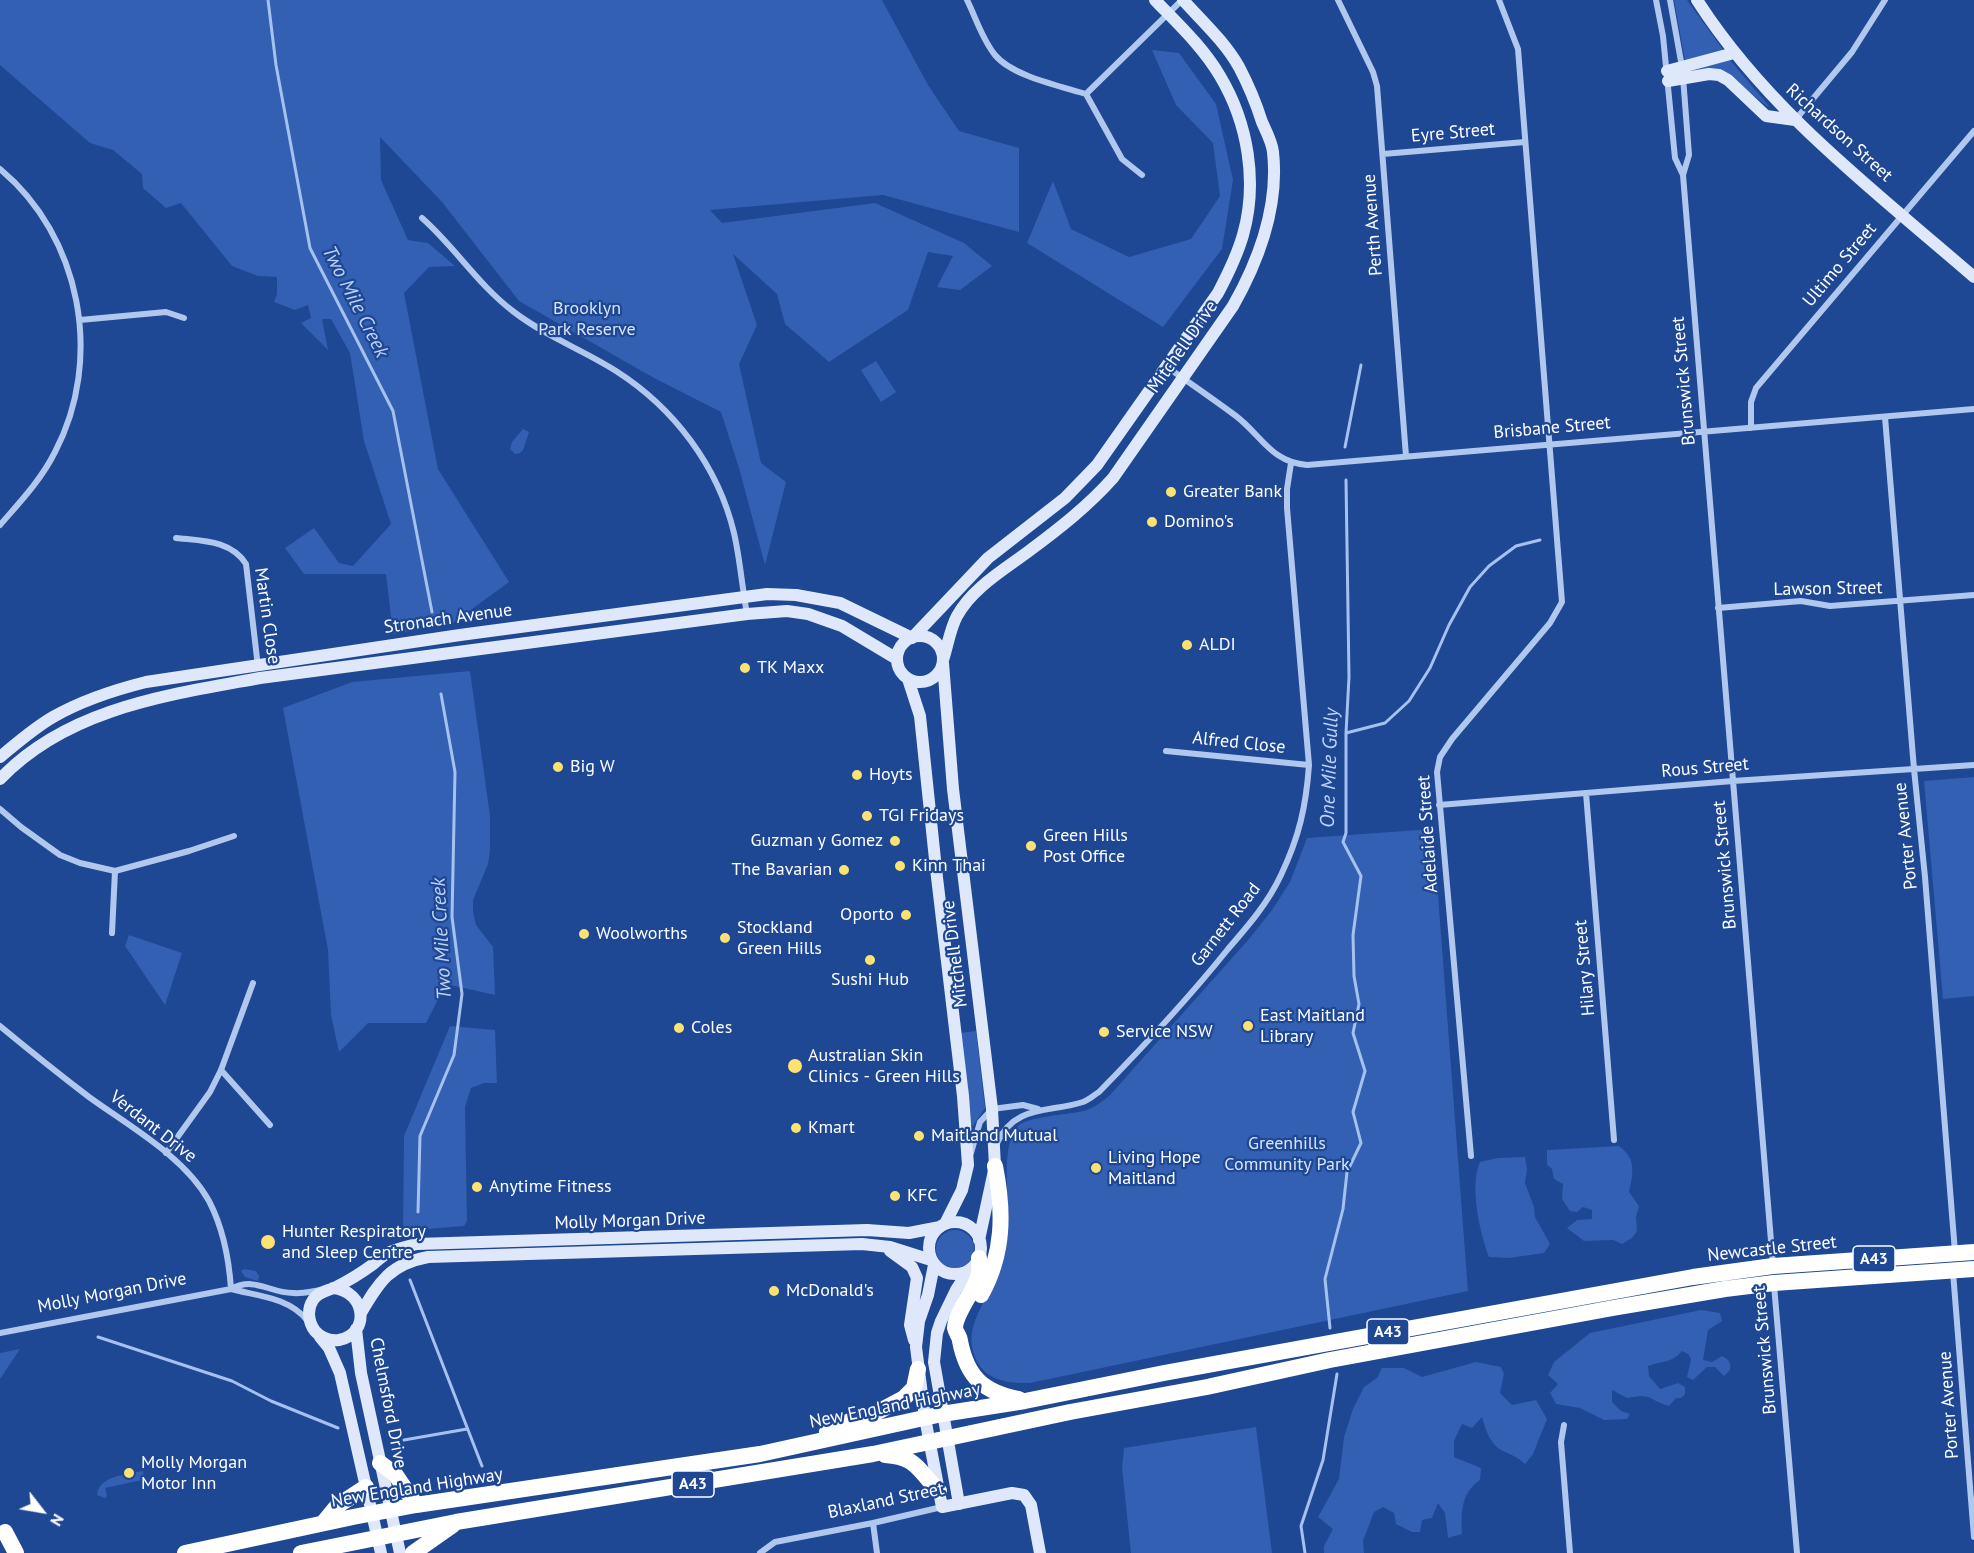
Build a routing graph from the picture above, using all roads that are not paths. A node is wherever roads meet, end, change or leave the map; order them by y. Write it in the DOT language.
graph roads {
  1 [pos="968,0"];
  2 [pos="1155,0"];
  3 [pos="1182,0"];
  4 [pos="1338,0"];
  5 [pos="1499,0"];
  6 [pos="1656,0"];
  7 [pos="1671,0"];
  8 [pos="1697,0"];
  9 [pos="1885,0"];
  10 [pos="1168,14"];
  11 [pos="1734,53"];
  12 [pos="1682,73"];
  13 [pos="1667,76"];
  14 [pos="1086,94"];
  15 [pos="1795,120"];
  16 [pos="1974,132"];
  17 [pos="1525,142"];
  18 [pos="1383,154"];
  19 [pos="0,169"];
  20 [pos="1142,175"];
  21 [pos="1683,175"];
  22 [pos="1902,215"];
  23 [pos="422,218"];
  24 [pos="1974,277"];
  25 [pos="184,318"];
  26 [pos="80,320"];
  27 [pos="1167,367"];
  28 [pos="1183,378"];
  29 [pos="1974,409"];
  30 [pos="1885,417"];
  31 [pos="1751,428"];
  32 [pos="1703,431"];
  33 [pos="1550,443"];
  34 [pos="1406,456"];
  35 [pos="1291,464"];
  36 [pos="0,525"];
  37 [pos="176,538"];
  38 [pos="1974,595"];
  39 [pos="744,597"];
  40 [pos="1901,602"];
  41 [pos="1719,608"];
  42 [pos="747,614"];
  43 [pos="913,637"];
  44 [pos="897,658"];
  45 [pos="943,661"];
  46 [pos="257,664"];
  47 [pos="260,678"];
  48 [pos="908,679"];
  49 [pos="1166,752"];
  50 [pos="0,757"];
  51 [pos="1309,765"];
  52 [pos="1974,765"];
  53 [pos="1914,770"];
  54 [pos="0,779"];
  55 [pos="1733,781"];
  56 [pos="1586,793"];
  57 [pos="1439,805"];
  58 [pos="0,809"];
  59 [pos="234,836"];
  60 [pos="115,871"];
  61 [pos="112,933"];
  62 [pos="253,983"];
  63 [pos="0,1026"];
  64 [pos="221,1070"];
  65 [pos="992,1109"];
  66 [pos="1039,1109"];
  67 [pos="270,1125"];
  68 [pos="1614,1140"];
  69 [pos="995,1148"];
  70 [pos="166,1153"];
  71 [pos="1471,1156"];
  72 [pos="968,1165"];
  73 [pos="995,1166"];
  74 [pos="942,1226"];
  75 [pos="980,1240"];
  76 [pos="876,1245"];
  77 [pos="1974,1252"];
  78 [pos="1955,1253"];
  79 [pos="933,1262"];
  80 [pos="974,1264"];
  81 [pos="1773,1266"];
  82 [pos="1974,1269"];
  83 [pos="1953,1270"];
  84 [pos="1774,1283"];
  85 [pos="231,1289"];
  86 [pos="329,1289"];
  87 [pos="1611,1291"];
  88 [pos="361,1313"];
  89 [pos="314,1329"];
  90 [pos="356,1329"];
  91 [pos="0,1333"];
  92 [pos="960,1340"];
  93 [pos="916,1347"];
  94 [pos="918,1370"];
  95 [pos="1025,1401"];
  96 [pos="942,1414"];
  97 [pos="925,1418"];
  98 [pos="1564,1425"];
  99 [pos="947,1439"];
  100 [pos="930,1443"];
  101 [pos="796,1446"];
  102 [pos="873,1454"];
  103 [pos="380,1463"];
  104 [pos="366,1487"];
  105 [pos="940,1499"];
  106 [pos="959,1504"];
  107 [pos="416,1505"];
  108 [pos="391,1510"];
  109 [pos="372,1514"];
  110 [pos="456,1522"];
  111 [pos="323,1523"];
  112 [pos="873,1523"];
  113 [pos="2,1529"];
  114 [pos="396,1534"];
  115 [pos="1974,1537"];
  116 [pos="379,1545"];
  117 [pos="11,1553"];
  118 [pos="16,1553"];
  119 [pos="185,1553"];
  120 [pos="301,1553"];
  121 [pos="400,1553"];
  122 [pos="413,1553"];
  123 [pos="760,1553"];
  124 [pos="877,1553"];
  125 [pos="1040,1553"];
  126 [pos="1570,1553"];
  127 [pos="1797,1553"];
  1 -- 14 [label="street"];
  2 -- 10 [label="main road, Mitchell Drive"];
  3 -- 10 [label="street"];
  3 -- 28 [label="main road, Mitchell Drive"];
  4 -- 18 [label="street, Perth Avenue"];
  5 -- 17 [label="street"];
  6 -- 13 [label="street, Brunswick Street"];
  7 -- 12 [label="street, Brunswick Street"];
  8 -- 11 [label="main road, Richardson Street"];
  9 -- 15 [label="street"];
  10 -- 14 [label="street"];
  10 -- 27 [label="main road, Mitchell Drive"];
  11 -- 12 [label="main road"];
  11 -- 15 [label="main road, Richardson Street"];
  12 -- 13 [label="main road"];
  12 -- 15 [label="main road"];
  12 -- 21 [label="street, Brunswick Street"];
  13 -- 21 [label="street, Brunswick Street"];
  14 -- 20 [label="street"];
  15 -- 22 [label="main road, Richardson Street"];
  16 -- 22 [label="street, Ultimo Street"];
  17 -- 18 [label="street, Eyre Street"];
  17 -- 33 [label="street"];
  18 -- 34 [label="street, Perth Avenue"];
  19 -- 26 [label="street"];
  21 -- 32 [label="street, Brunswick Street"];
  22 -- 24 [label="main road, Richardson Street"];
  22 -- 31 [label="street, Ultimo Street"];
  23 -- 39 [label="street"];
  25 -- 26 [label="street"];
  26 -- 36 [label="street"];
  27 -- 28 [label="street"];
  27 -- 43 [label="main road, Mitchell Drive"];
  28 -- 35 [label="street"];
  28 -- 45 [label="main road, Mitchell Drive"];
  29 -- 30 [label="street, Brisbane Street"];
  30 -- 31 [label="street, Brisbane Street"];
  30 -- 40 [label="street, Porter Avenue"];
  31 -- 32 [label="street, Brisbane Street"];
  32 -- 33 [label="street, Brisbane Street"];
  32 -- 41 [label="street, Brunswick Street"];
  33 -- 34 [label="street, Brisbane Street"];
  33 -- 57 [label="street, Adelaide Street"];
  34 -- 35 [label="street, Brisbane Street"];
  35 -- 51 [label="street, Garnett Road"];
  37 -- 46 [label="street, Martin Close"];
  38 -- 40 [label="street, Lawson Street"];
  39 -- 42 [label="street"];
  39 -- 43 [label="main road, Stronach Avenue"];
  39 -- 46 [label="main road, Stronach Avenue"];
  40 -- 41 [label="street, Lawson Street"];
  40 -- 53 [label="street, Porter Avenue"];
  41 -- 55 [label="street, Brunswick Street"];
  42 -- 44 [label="main road, Stronach Avenue"];
  42 -- 47 [label="main road, Stronach Avenue"];
  43 -- 44 [label="main road"];
  43 -- 45 [label="main road"];
  44 -- 48 [label="main road"];
  45 -- 48 [label="main road"];
  45 -- 65 [label="main road, Mitchell Drive"];
  46 -- 47 [label="street, Martin Close"];
  46 -- 50 [label="main road, Stronach Avenue"];
  47 -- 54 [label="main road, Stronach Avenue"];
  48 -- 72 [label="main road, Mitchell Drive"];
  49 -- 51 [label="street, Alfred Close"];
  51 -- 66 [label="street, Garnett Road"];
  52 -- 53 [label="street, Rous Street"];
  53 -- 55 [label="street, Rous Street"];
  53 -- 78 [label="street, Porter Avenue"];
  55 -- 56 [label="street, Rous Street"];
  55 -- 81 [label="street, Brunswick Street"];
  56 -- 57 [label="street, Rous Street"];
  56 -- 68 [label="street, Hilary Street"];
  57 -- 71 [label="street, Adelaide Street"];
  58 -- 60 [label="street"];
  59 -- 60 [label="street"];
  60 -- 61 [label="street"];
  62 -- 64 [label="street"];
  63 -- 70 [label="street, Verdant Drive"];
  64 -- 67 [label="street"];
  64 -- 70 [label="street"];
  65 -- 66 [label="street, Garnett Road"];
  65 -- 69 [label="main road, Mitchell Drive"];
  65 -- 72 [label="street"];
  66 -- 69 [label="street, Garnett Road"];
  69 -- 73 [label="main road, Mitchell Drive"];
  70 -- 85 [label="street, Verdant Drive"];
  72 -- 74 [label="main road, Mitchell Drive"];
  73 -- 75 [label="main road, Mitchell Drive"];
  73 -- 92 [label="highway"];
  74 -- 75 [label="main road"];
  74 -- 79 [label="main road"];
  74 -- 86 [label="main road, Molly Morgan Drive"];
  75 -- 80 [label="main road"];
  76 -- 79 [label="main road, Molly Morgan Drive"];
  76 -- 88 [label="main road, Molly Morgan Drive"];
  76 -- 93 [label="main road"];
  77 -- 78 [label="highway, Newcastle Street / A43"];
  78 -- 81 [label="highway, Newcastle Street / A43"];
  79 -- 80 [label="main road"];
  79 -- 93 [label="main road"];
  80 -- 92 [label="highway"];
  80 -- 96 [label="main road"];
  81 -- 84 [label="street, Brunswick Street"];
  81 -- 87 [label="highway, Newcastle Street / A43"];
  82 -- 83 [label="highway, Newcastle Street / A43"];
  83 -- 84 [label="highway, Newcastle Street / A43"];
  83 -- 115 [label="street, Porter Avenue"];
  84 -- 99 [label="highway, Newcastle Street / A43"];
  84 -- 127 [label="street, Brunswick Street"];
  85 -- 86 [label="street, Molly Morgan Drive"];
  85 -- 89 [label="street, Molly Morgan Drive"];
  85 -- 91 [label="street, Molly Morgan Drive"];
  86 -- 88 [label="main road"];
  86 -- 89 [label="main road, Molly Morgan Drive"];
  87 -- 95 [label="highway, New England Highway / A43"];
  88 -- 90 [label="main road, Molly Morgan Drive"];
  89 -- 90 [label="main road"];
  89 -- 104 [label="main road"];
  90 -- 103 [label="main road, Chelmsford Drive"];
  92 -- 95 [label="highway"];
  93 -- 94 [label="main road"];
  94 -- 97 [label="main road"];
  94 -- 101 [label="highway"];
  95 -- 96 [label="highway, New England Highway / A43"];
  96 -- 97 [label="highway, New England Highway / A43"];
  96 -- 99 [label="main road"];
  97 -- 100 [label="main road"];
  97 -- 101 [label="highway, New England Highway / A43"];
  98 -- 126 [label="street"];
  99 -- 100 [label="highway, A43"];
  99 -- 106 [label="main road"];
  100 -- 102 [label="highway, A43"];
  100 -- 105 [label="main road"];
  101 -- 107 [label="highway, New England Highway / A43"];
  102 -- 105 [label="highway"];
  102 -- 110 [label="highway, A43"];
  103 -- 107 [label="highway"];
  103 -- 108 [label="main road, Chelmsford Drive"];
  104 -- 109 [label="main road"];
  104 -- 111 [label="highway"];
  105 -- 106 [label="main road, Blaxland Street"];
  105 -- 112 [label="street, Blaxland Street"];
  106 -- 125 [label="main road, Blaxland Street"];
  107 -- 108 [label="highway, New England Highway / A43"];
  108 -- 109 [label="highway, New England Highway / A43"];
  108 -- 114 [label="main road, Chelmsford Drive"];
  109 -- 111 [label="highway, New England Highway / A43"];
  109 -- 116 [label="main road"];
  110 -- 114 [label="highway, A43"];
  110 -- 122 [label="highway"];
  111 -- 119 [label="highway, New England Highway / A43"];
  112 -- 123 [label="street, Blaxland Street"];
  112 -- 124 [label="street"];
  113 -- 117 [label="main road"];
  113 -- 118 [label="highway"];
  114 -- 116 [label="highway, A43"];
  114 -- 121 [label="main road, Chelmsford Drive"];
  116 -- 120 [label="highway, A43"];
}
